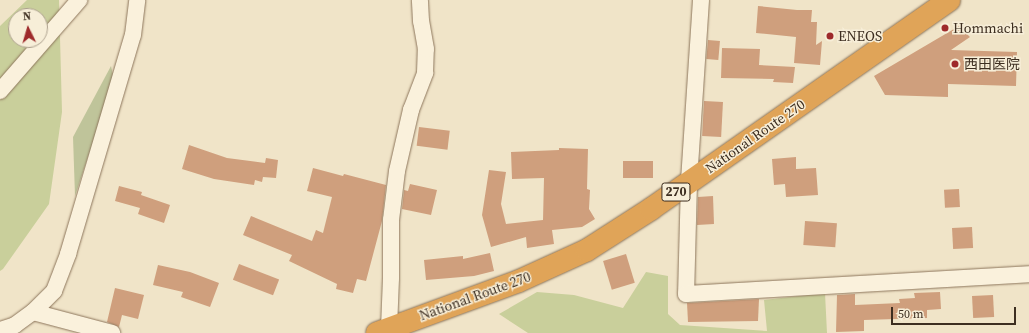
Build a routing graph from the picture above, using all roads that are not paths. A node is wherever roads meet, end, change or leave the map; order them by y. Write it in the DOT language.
graph roads {
  1 [pos="79,0"];
  2 [pos="137,0"];
  3 [pos="420,0"];
  4 [pos="701,0"];
  5 [pos="949,0"];
  6 [pos="0,91"];
  7 [pos="689,182"];
  8 [pos="1029,274"];
  9 [pos="33,312"];
  10 [pos="0,330"];
  11 [pos="383,330"];
  12 [pos="112,333"];
  1 -- 6 [label="street"];
  2 -- 9 [label="street"];
  3 -- 11 [label="street"];
  4 -- 7 [label="street"];
  5 -- 7 [label="highway, National Route 270 / 270"];
  7 -- 8 [label="street"];
  7 -- 11 [label="highway, National Route 270 / 270"];
  9 -- 10 [label="street"];
  9 -- 12 [label="street"];
}
